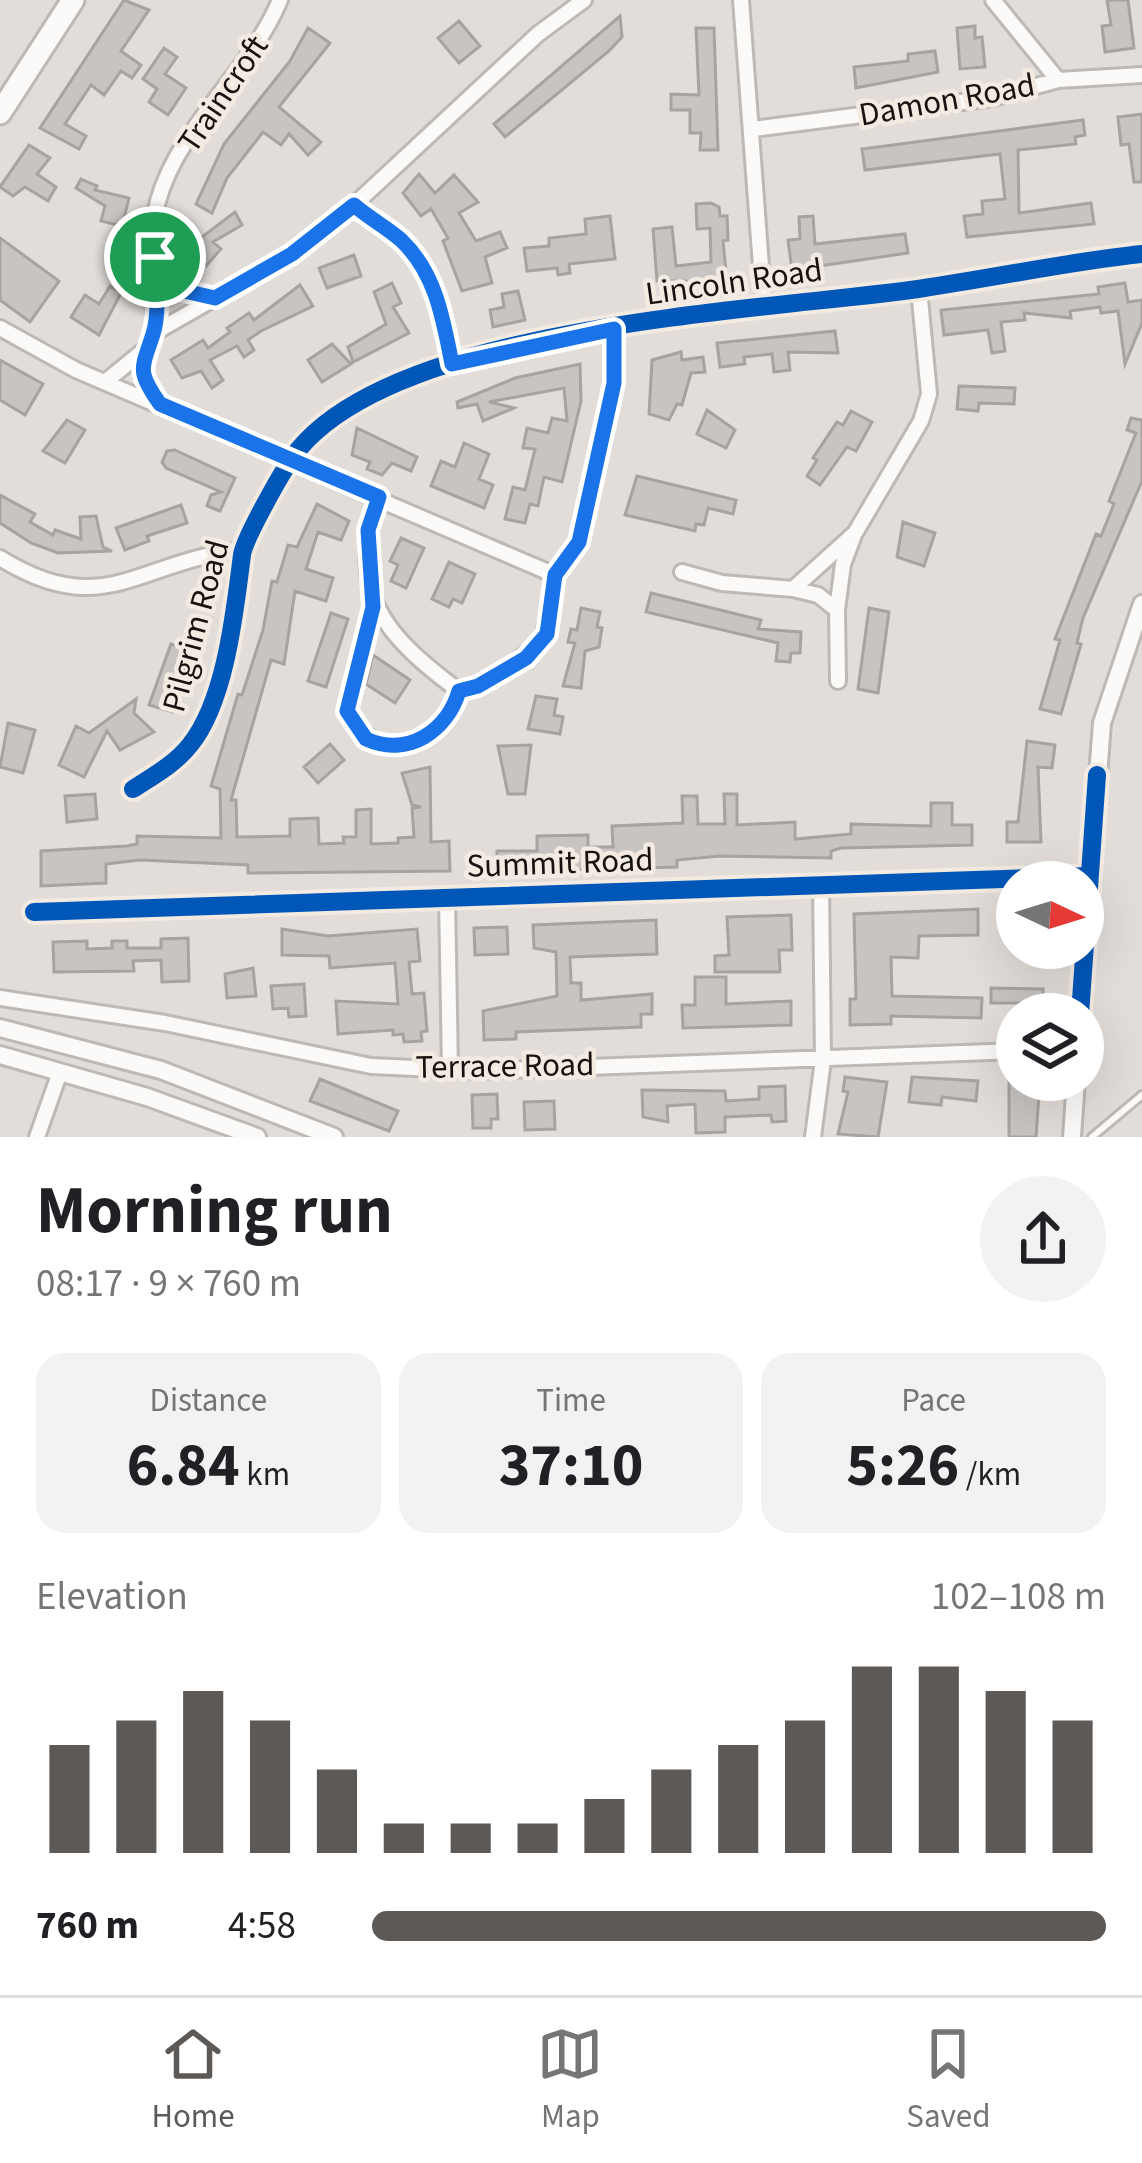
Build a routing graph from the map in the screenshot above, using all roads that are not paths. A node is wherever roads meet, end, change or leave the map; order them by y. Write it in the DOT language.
graph roads {
  1 [pos="73,0"];
  2 [pos="280,0"];
  3 [pos="584,0"];
  4 [pos="741,0"];
  5 [pos="993,0"];
  6 [pos="1142,75"];
  7 [pos="1058,80"];
  8 [pos="0,112"];
  9 [pos="753,128"];
  10 [pos="354,205"];
  11 [pos="1142,254"];
  12 [pos="155,257"];
  13 [pos="920,289"];
  14 [pos="215,298"];
  15 [pos="764,306"];
  16 [pos="0,328"];
  17 [pos="614,329"];
  18 [pos="154,333"];
  19 [pos="143,351"];
  20 [pos="452,364"];
  21 [pos="105,382"];
  22 [pos="160,404"];
  23 [pos="292,458"];
  24 [pos="379,497"];
  25 [pos="856,533"];
  26 [pos="242,550"];
  27 [pos="0,558"];
  28 [pos="682,572"];
  29 [pos="555,575"];
  30 [pos="793,589"];
  31 [pos="1142,604"];
  32 [pos="373,607"];
  33 [pos="837,610"];
  34 [pos="838,681"];
  35 [pos="459,691"];
  36 [pos="133,789"];
  37 [pos="1089,861"];
  38 [pos="996,878"];
  39 [pos="821,883"];
  40 [pos="447,897"];
  41 [pos="34,912"];
  42 [pos="0,998"];
  43 [pos="0,1028"];
  44 [pos="996,1053"];
  45 [pos="0,1055"];
  46 [pos="823,1060"];
  47 [pos="450,1070"];
  48 [pos="60,1072"];
  49 [pos="1142,1095"];
  50 [pos="1075,1101"];
  51 [pos="252,1102"];
  52 [pos="235,1133"];
  53 [pos="37,1137"];
  54 [pos="256,1137"];
  55 [pos="334,1137"];
  56 [pos="813,1137"];
  57 [pos="1072,1137"];
  58 [pos="1092,1137"];
  1 -- 8 [label="main road"];
  2 -- 12 [label="street, Traincroft"];
  3 -- 10 [label="street"];
  4 -- 9 [label="street"];
  5 -- 7 [label="street"];
  6 -- 7 [label="street, Damon Road"];
  7 -- 9 [label="street, Damon Road"];
  9 -- 15 [label="street"];
  10 -- 14 [label="street"];
  10 -- 20 [label="street"];
  11 -- 13 [label="street, Lincoln Road"];
  12 -- 14 [label="street"];
  12 -- 18 [label="street, Traincroft"];
  13 -- 15 [label="street, Lincoln Road"];
  13 -- 25 [label="street"];
  14 -- 18 [label="street"];
  15 -- 17 [label="street, Lincoln Road"];
  16 -- 21 [label="street"];
  17 -- 20 [label="street, Lincoln Road"];
  17 -- 29 [label="street"];
  18 -- 19 [label="street"];
  19 -- 21 [label="street"];
  19 -- 22 [label="street"];
  20 -- 23 [label="street, Lincoln Road"];
  21 -- 22 [label="street"];
  22 -- 23 [label="street"];
  23 -- 24 [label="street"];
  23 -- 26 [label="street, Pilgrim Road"];
  24 -- 29 [label="street"];
  24 -- 32 [label="street"];
  25 -- 30 [label="street"];
  25 -- 33 [label="street"];
  26 -- 27 [label="street"];
  26 -- 36 [label="street, Pilgrim Road"];
  28 -- 30 [label="street"];
  29 -- 35 [label="street"];
  30 -- 33 [label="street"];
  31 -- 37 [label="street"];
  32 -- 35 [label="street"];
  32 -- 35 [label="street"];
  33 -- 34 [label="street"];
  38 -- 39 [label="street, Summit Road"];
  39 -- 40 [label="street, Summit Road"];
  39 -- 46 [label="street"];
  40 -- 41 [label="street, Summit Road"];
  40 -- 47 [label="street"];
  42 -- 47 [label="street, Terrace Road"];
  43 -- 51 [label="street"];
  44 -- 46 [label="street, Terrace Road"];
  45 -- 48 [label="street"];
  46 -- 47 [label="street, Terrace Road"];
  46 -- 56 [label="street"];
  48 -- 52 [label="street"];
  48 -- 53 [label="street"];
  49 -- 58 [label="lane"];
  50 -- 57 [label="street"];
  51 -- 52 [label="street"];
  51 -- 55 [label="street"];
  52 -- 54 [label="street"];
}
